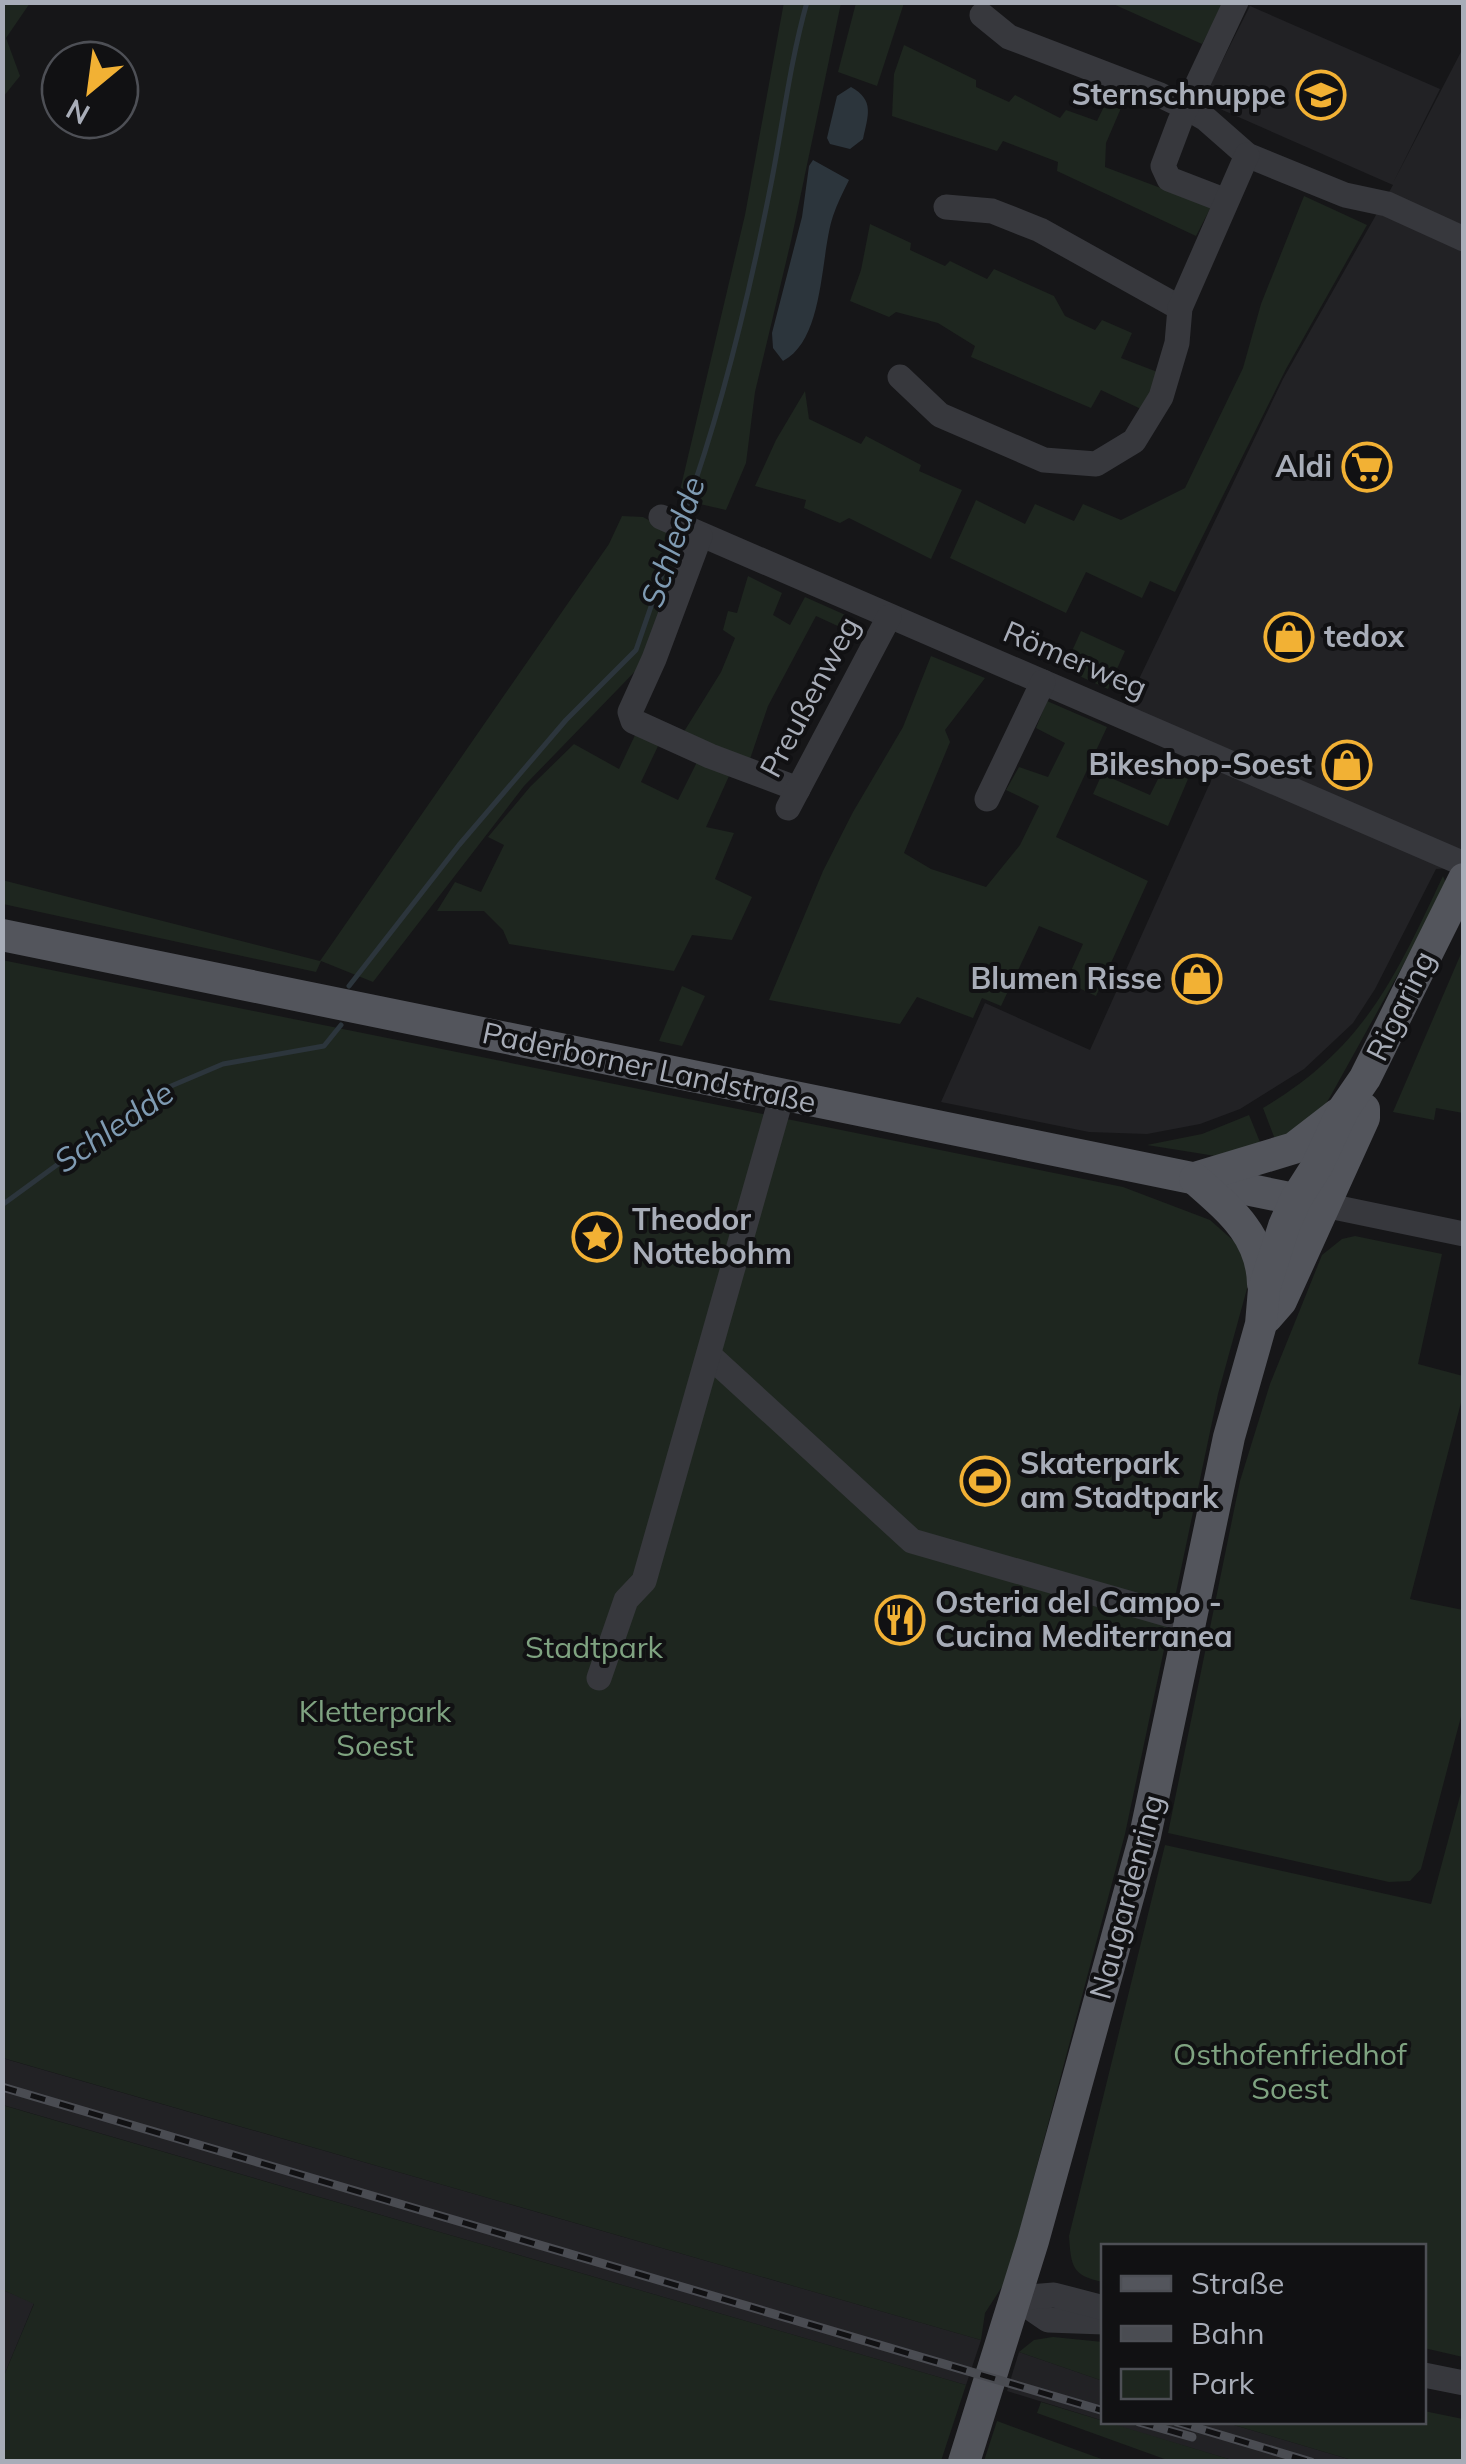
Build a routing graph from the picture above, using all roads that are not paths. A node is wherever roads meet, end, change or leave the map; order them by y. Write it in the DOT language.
graph roads {
  1 [pos="1236,2"];
  2 [pos="982,14"];
  3 [pos="1187,108"];
  4 [pos="1247,155"];
  5 [pos="1226,201"];
  6 [pos="946,208"];
  7 [pos="1464,239"];
  8 [pos="1180,308"];
  9 [pos="900,377"];
  10 [pos="661,517"];
  11 [pos="700,536"];
  12 [pos="889,616"];
  13 [pos="1043,682"];
  14 [pos="987,798"];
  15 [pos="1464,864"];
  16 [pos="1464,879"];
  17 [pos="2,935"];
  18 [pos="1365,1078"];
  19 [pos="782,1095"];
  20 [pos="1343,1110"];
  21 [pos="1194,1178"];
  22 [pos="1310,1202"];
  23 [pos="1464,1234"];
  24 [pos="1264,1288"];
  25 [pos="1261,1324"];
  26 [pos="710,1356"];
  27 [pos="1192,1621"];
  28 [pos="599,1678"];
  29 [pos="1016,2298"];
  30 [pos="1101,2307"];
  31 [pos="1101,2322"];
  32 [pos="1426,2375"];
  33 [pos="1464,2383"];
  34 [pos="964,2462"];
  1 -- 3 [label="street"];
  2 -- 3 [label="street"];
  3 -- 4 [label="street"];
  3 -- 5 [label="street"];
  4 -- 5 [label="street"];
  4 -- 7 [label="street"];
  5 -- 8 [label="street"];
  6 -- 8 [label="street"];
  8 -- 9 [label="street"];
  10 -- 11 [label="street, Römerweg"];
  11 -- 12 [label="street, Römerweg"];
  11 -- 12 [label="street, Preußenweg"];
  12 -- 13 [label="street, Römerweg"];
  13 -- 14 [label="street"];
  13 -- 15 [label="street, Römerweg"];
  16 -- 18 [label="main road, Rigaring"];
  17 -- 19 [label="main road, Paderborner Landstraße"];
  18 -- 20 [label="main road, Rigaring"];
  18 -- 22 [label="main road, Rigaring"];
  19 -- 21 [label="main road, Paderborner Landstraße"];
  19 -- 26 [label="street"];
  20 -- 21 [label="main road"];
  20 -- 22 [label="main road, Rigaring"];
  21 -- 22 [label="main road, Paderborner Landstraße"];
  21 -- 24 [label="main road"];
  22 -- 23 [label="street"];
  22 -- 24 [label="main road, Naugardenring"];
  22 -- 25 [label="main road, Naugardenring"];
  24 -- 25 [label="main road, Naugardenring"];
  25 -- 27 [label="main road, Naugardenring"];
  26 -- 27 [label="street"];
  26 -- 28 [label="street"];
  27 -- 29 [label="main road, Naugardenring"];
  29 -- 30 [label="street"];
  29 -- 31 [label="street"];
  29 -- 34 [label="main road, Naugardenring"];
  32 -- 33 [label="street"];
}
